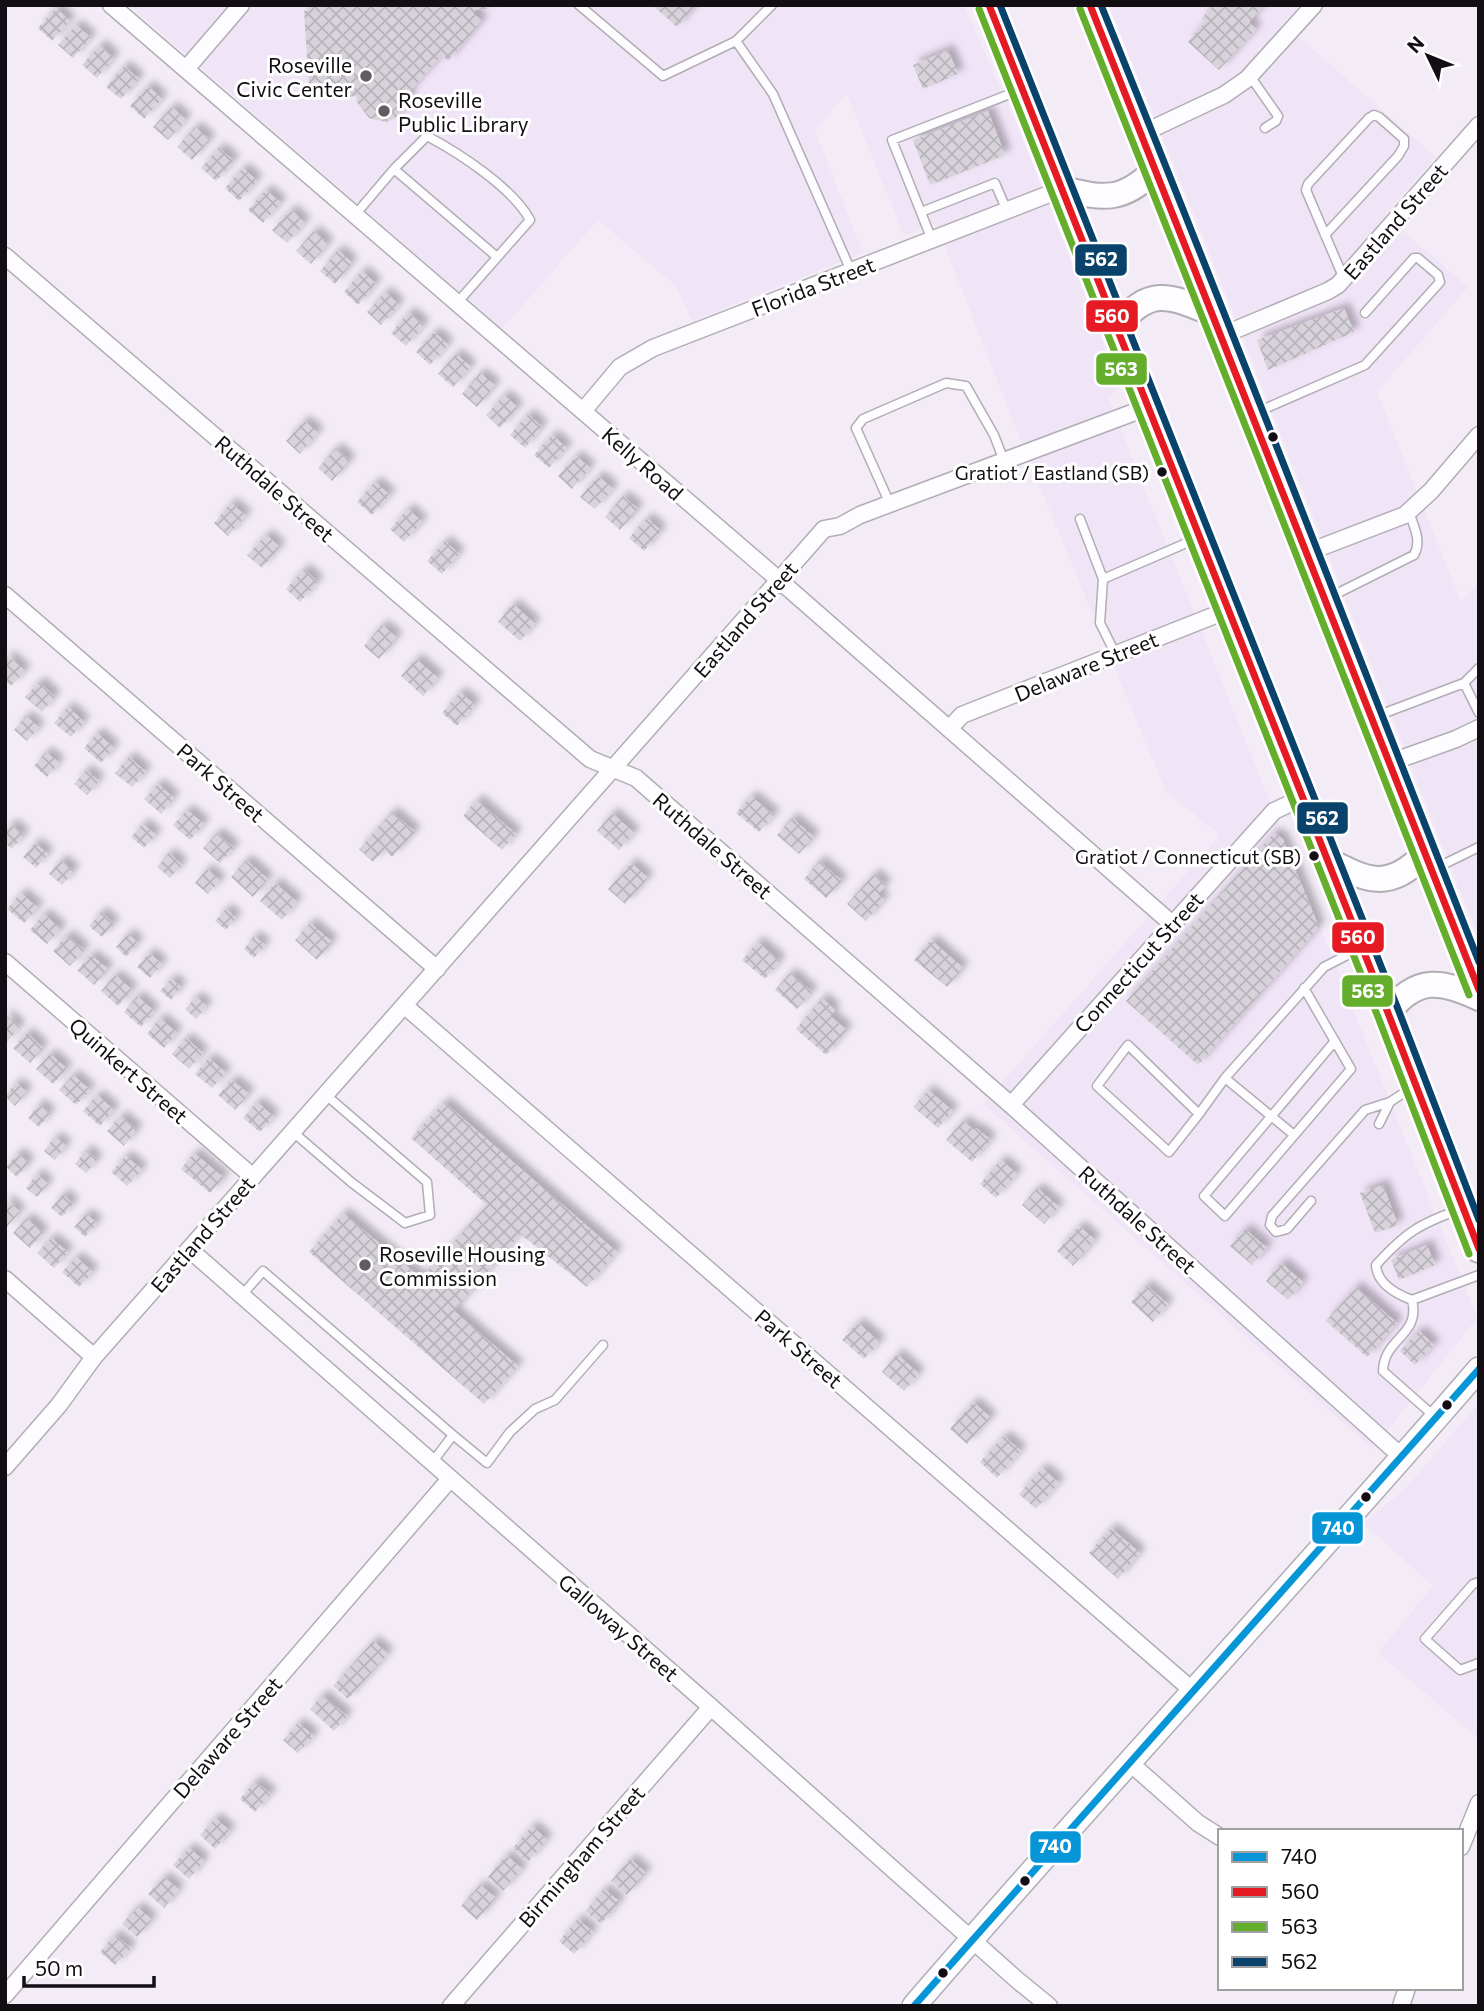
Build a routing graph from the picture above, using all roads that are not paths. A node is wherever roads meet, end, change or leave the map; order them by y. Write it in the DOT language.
graph roads {
  1 [pos="111,5"];
  2 [pos="241,5"];
  3 [pos="579,5"];
  4 [pos="772,5"];
  5 [pos="989,5"];
  6 [pos="1090,5"];
  7 [pos="1314,5"];
  8 [pos="736,41"];
  9 [pos="186,69"];
  10 [pos="1250,76"];
  11 [pos="1023,89"];
  12 [pos="1479,125"];
  13 [pos="1265,128"];
  14 [pos="1141,134"];
  15 [pos="394,169"];
  16 [pos="1155,170"];
  17 [pos="1062,189"];
  18 [pos="1007,211"];
  19 [pos="921,212"];
  20 [pos="355,215"];
  21 [pos="1325,234"];
  22 [pos="932,240"];
  23 [pos="5,256"];
  24 [pos="497,257"];
  25 [pos="851,271"];
  26 [pos="1344,279"];
  27 [pos="457,303"];
  28 [pos="1365,313"];
  29 [pos="1218,324"];
  30 [pos="1117,327"];
  31 [pos="1148,407"];
  32 [pos="583,411"];
  33 [pos="1253,415"];
  34 [pos="1479,435"];
  35 [pos="1004,461"];
  36 [pos="890,504"];
  37 [pos="1409,511"];
  38 [pos="1080,519"];
  39 [pos="1199,538"];
  40 [pos="1306,553"];
  41 [pos="1103,579"];
  42 [pos="779,580"];
  43 [pos="5,595"];
  44 [pos="1325,599"];
  45 [pos="1228,610"];
  46 [pos="1116,655"];
  47 [pos="1479,668"];
  48 [pos="1464,683"];
  49 [pos="1479,713"];
  50 [pos="1371,718"];
  51 [pos="1479,728"];
  52 [pos="949,729"];
  53 [pos="1389,763"];
  54 [pos="613,769"];
  55 [pos="1302,798"];
  56 [pos="1479,847"];
  57 [pos="1327,860"];
  58 [pos="1427,863"];
  59 [pos="1171,923"];
  60 [pos="1362,947"];
  61 [pos="5,962"];
  62 [pos="437,969"];
  63 [pos="1476,976"];
  64 [pos="1304,988"];
  65 [pos="1479,998"];
  66 [pos="405,1006"];
  67 [pos="1388,1013"];
  68 [pos="1335,1041"];
  69 [pos="1225,1078"];
  70 [pos="1415,1085"];
  71 [pos="326,1095"];
  72 [pos="1391,1102"];
  73 [pos="1011,1105"];
  74 [pos="1199,1114"];
  75 [pos="1272,1116"];
  76 [pos="1379,1124"];
  77 [pos="293,1132"];
  78 [pos="1294,1135"];
  79 [pos="253,1177"];
  80 [pos="1311,1200"];
  81 [pos="1462,1208"];
  82 [pos="189,1249"];
  83 [pos="1479,1250"];
  84 [pos="1479,1275"];
  85 [pos="5,1279"];
  86 [pos="242,1295"];
  87 [pos="1412,1300"];
  88 [pos="603,1345"];
  89 [pos="94,1357"];
  90 [pos="1479,1369"];
  91 [pos="1436,1418"];
  92 [pos="453,1435"];
  93 [pos="1402,1457"];
  94 [pos="431,1464"];
  95 [pos="5,1467"];
  96 [pos="450,1479"];
  97 [pos="1479,1582"];
  98 [pos="1479,1663"];
  99 [pos="1193,1691"];
  100 [pos="711,1707"];
  101 [pos="1129,1762"];
  102 [pos="1479,1803"];
  103 [pos="1218,1836"];
  104 [pos="1463,1842"];
  105 [pos="973,1940"];
  106 [pos="5,1995"];
  107 [pos="451,2006"];
  108 [pos="914,2006"];
  109 [pos="1049,2006"];
  1 -- 9 [label="street, Kelly Road"];
  2 -- 9 [label="street"];
  3 -- 8 [label="lane"];
  4 -- 8 [label="lane"];
  5 -- 11 [label="main road"];
  6 -- 14 [label="main road"];
  7 -- 10 [label="street"];
  8 -- 25 [label="lane"];
  9 -- 20 [label="street, Kelly Road"];
  10 -- 13 [label="lane"];
  10 -- 14 [label="street"];
  11 -- 17 [label="main road"];
  11 -- 19 [label="lane"];
  12 -- 26 [label="street, Eastland Street"];
  14 -- 16 [label="main road"];
  15 -- 20 [label="lane"];
  15 -- 24 [label="lane"];
  15 -- 24 [label="lane"];
  16 -- 17 [label="main road"];
  16 -- 29 [label="main road"];
  17 -- 18 [label="street, Florida Street"];
  17 -- 30 [label="main road"];
  18 -- 19 [label="lane"];
  18 -- 22 [label="street, Florida Street"];
  19 -- 22 [label="lane"];
  20 -- 27 [label="street, Kelly Road"];
  21 -- 21 [label="lane"];
  21 -- 26 [label="lane"];
  22 -- 25 [label="street, Florida Street"];
  23 -- 54 [label="street, Ruthdale Street"];
  24 -- 27 [label="lane"];
  25 -- 32 [label="street, Florida Street"];
  26 -- 29 [label="street, Eastland Street"];
  27 -- 32 [label="street, Kelly Road"];
  28 -- 33 [label="lane"];
  29 -- 30 [label="main road"];
  29 -- 33 [label="main road"];
  30 -- 31 [label="main road"];
  31 -- 35 [label="street, Eastland Street"];
  31 -- 39 [label="main road"];
  32 -- 42 [label="street, Kelly Road"];
  33 -- 40 [label="main road"];
  34 -- 37 [label="street"];
  35 -- 36 [label="street, Eastland Street"];
  35 -- 36 [label="lane"];
  36 -- 42 [label="street, Eastland Street"];
  37 -- 40 [label="street"];
  37 -- 44 [label="lane"];
  38 -- 41 [label="lane"];
  39 -- 41 [label="lane"];
  39 -- 45 [label="main road"];
  40 -- 44 [label="main road"];
  41 -- 46 [label="lane"];
  42 -- 52 [label="street, Kelly Road"];
  42 -- 54 [label="street, Eastland Street"];
  43 -- 62 [label="street, Park Street"];
  44 -- 50 [label="main road"];
  45 -- 46 [label="street, Delaware Street"];
  45 -- 55 [label="main road"];
  46 -- 52 [label="street, Delaware Street"];
  47 -- 48 [label="lane"];
  48 -- 49 [label="lane"];
  48 -- 50 [label="lane"];
  50 -- 53 [label="main road"];
  51 -- 53 [label="street"];
  52 -- 59 [label="street, Kelly Road"];
  53 -- 58 [label="main road"];
  54 -- 62 [label="street, Eastland Street"];
  54 -- 73 [label="street, Ruthdale Street"];
  55 -- 57 [label="main road"];
  55 -- 59 [label="street, Connecticut Street"];
  56 -- 58 [label="lane"];
  57 -- 58 [label="main road"];
  57 -- 60 [label="main road"];
  58 -- 63 [label="main road"];
  59 -- 73 [label="street, Connecticut Street"];
  60 -- 64 [label="lane"];
  60 -- 67 [label="main road"];
  61 -- 79 [label="street, Quinkert Street"];
  62 -- 66 [label="street, Eastland Street"];
  64 -- 68 [label="lane"];
  64 -- 69 [label="lane"];
  65 -- 67 [label="main road"];
  66 -- 71 [label="street, Eastland Street"];
  66 -- 99 [label="street, Park Street"];
  67 -- 70 [label="main road"];
  68 -- 75 [label="lane"];
  68 -- 78 [label="lane"];
  69 -- 74 [label="lane"];
  69 -- 75 [label="lane"];
  70 -- 72 [label="lane"];
  70 -- 81 [label="main road"];
  71 -- 77 [label="street, Eastland Street"];
  71 -- 77 [label="lane"];
  72 -- 76 [label="lane"];
  72 -- 80 [label="lane"];
  73 -- 93 [label="street, Ruthdale Street"];
  74 -- 74 [label="lane"];
  75 -- 78 [label="lane"];
  75 -- 78 [label="lane"];
  77 -- 79 [label="street, Eastland Street"];
  79 -- 82 [label="street, Eastland Street"];
  81 -- 83 [label="main road"];
  81 -- 87 [label="lane"];
  82 -- 86 [label="street, Galloway Street"];
  82 -- 89 [label="street, Eastland Street"];
  84 -- 87 [label="lane"];
  85 -- 89 [label="street"];
  86 -- 92 [label="lane"];
  86 -- 94 [label="street, Galloway Street"];
  87 -- 91 [label="lane"];
  88 -- 92 [label="lane"];
  89 -- 95 [label="street, Eastland Street"];
  90 -- 91 [label="main road"];
  91 -- 93 [label="main road"];
  92 -- 94 [label="lane"];
  93 -- 99 [label="main road"];
  94 -- 96 [label="street, Galloway Street"];
  96 -- 100 [label="street, Galloway Street"];
  96 -- 106 [label="street, Delaware Street"];
  97 -- 98 [label="lane"];
  99 -- 101 [label="main road"];
  100 -- 105 [label="street, Galloway Street"];
  100 -- 107 [label="street, Birmingham Street"];
  101 -- 103 [label="street"];
  101 -- 105 [label="main road"];
  102 -- 104 [label="street"];
  105 -- 108 [label="main road"];
  105 -- 109 [label="street, Galloway Street"];
}
